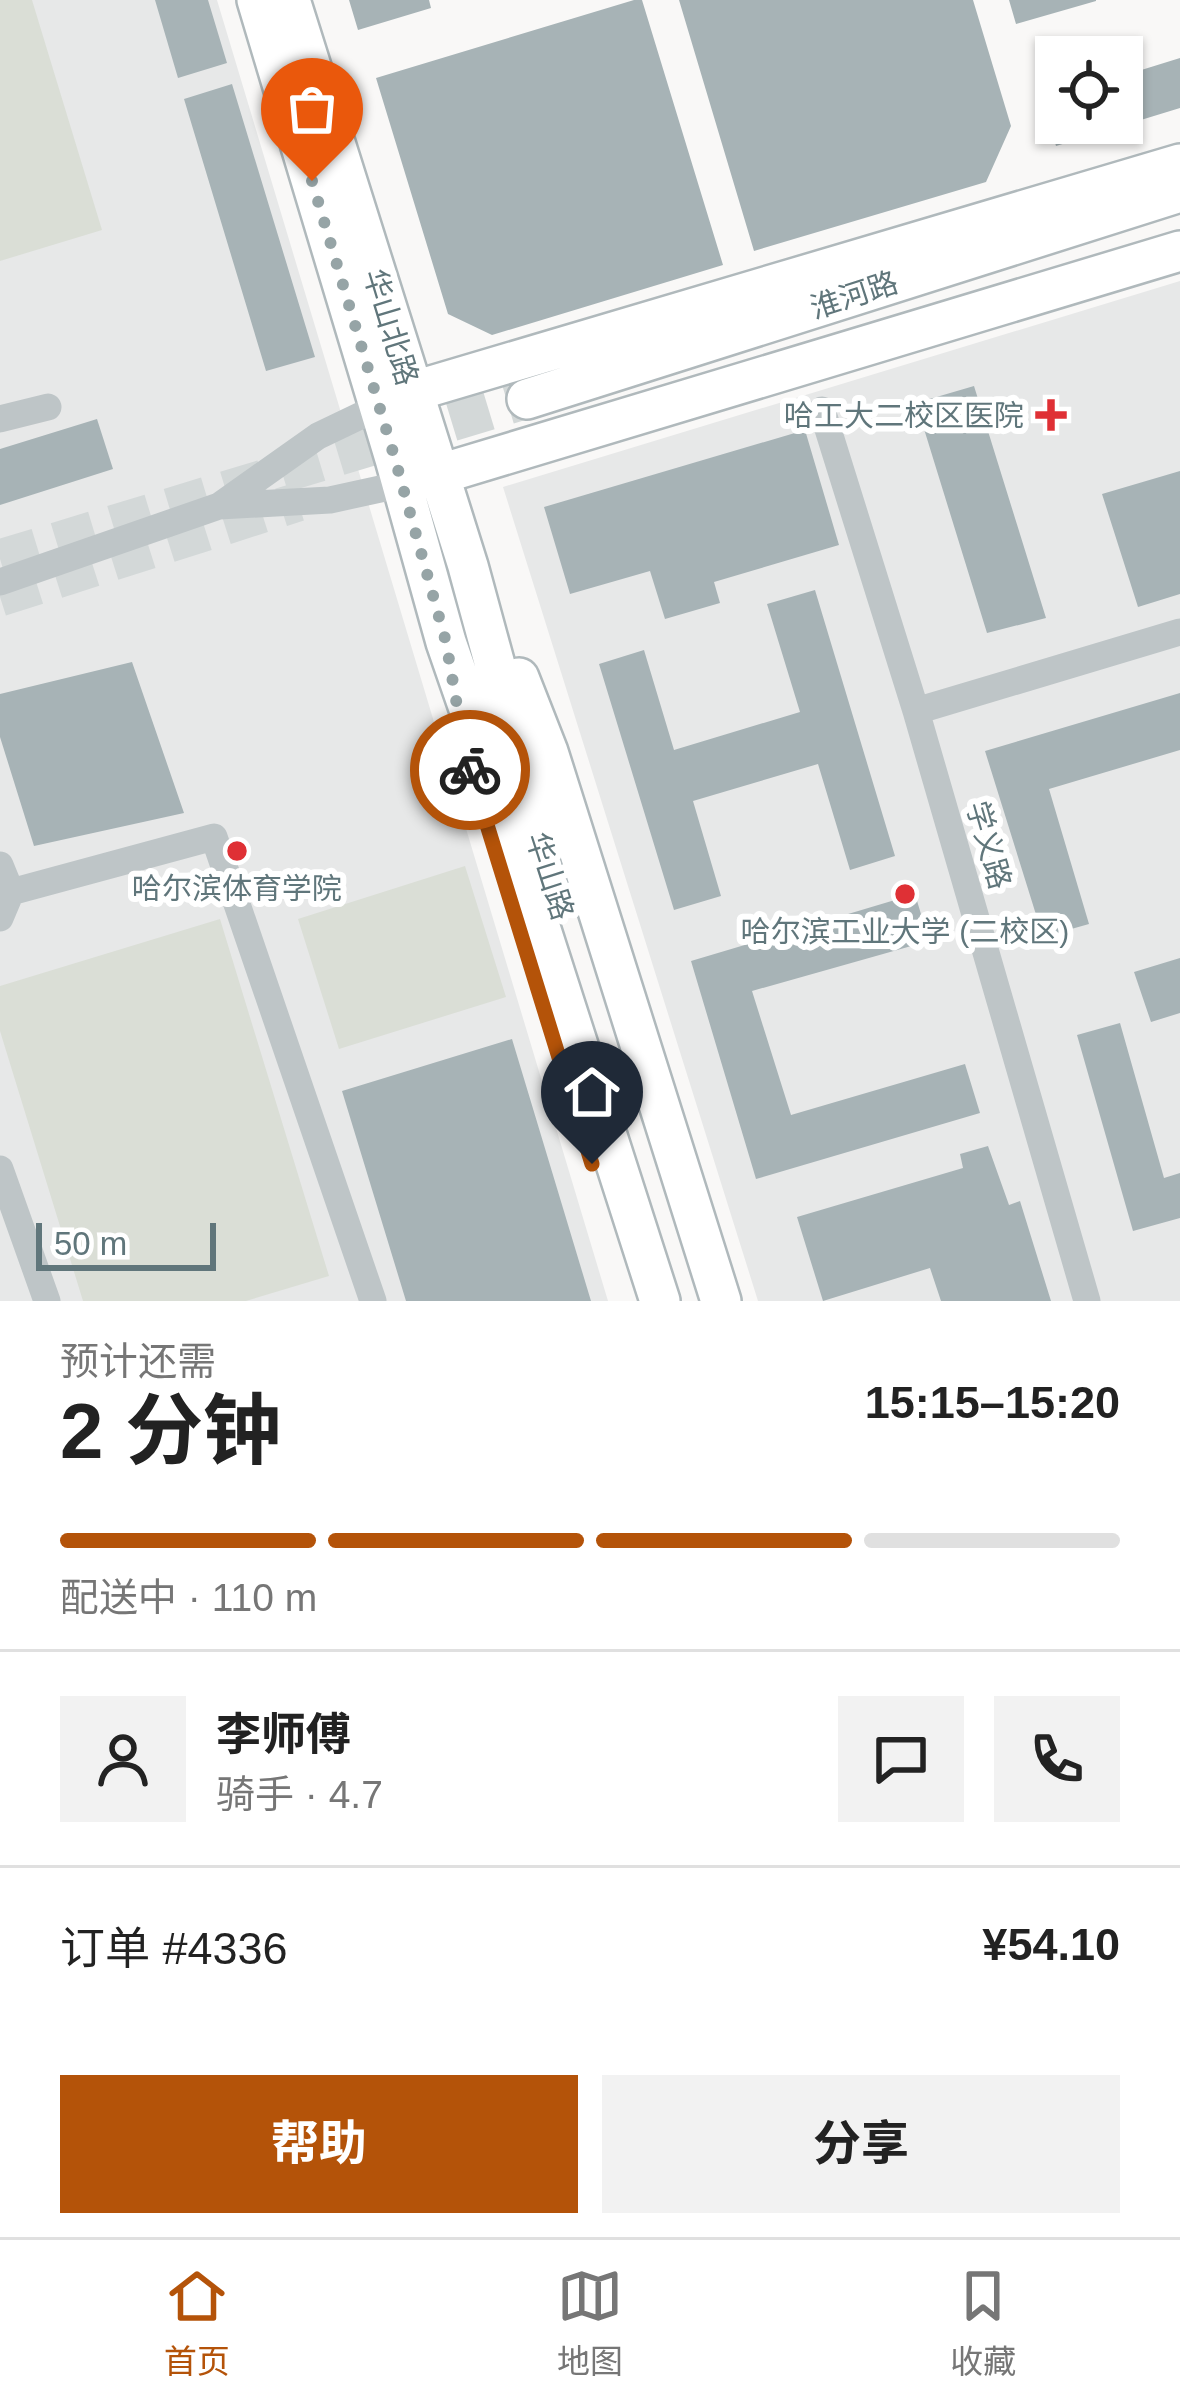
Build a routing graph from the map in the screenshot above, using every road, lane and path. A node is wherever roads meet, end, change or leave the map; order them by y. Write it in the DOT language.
graph roads {
  1 [pos="257,0"];
  2 [pos="290,0"];
  3 [pos="1180,164"];
  4 [pos="1180,192"];
  5 [pos="1180,232"];
  6 [pos="1180,251"];
  7 [pos="395,399"];
  8 [pos="49,407"];
  9 [pos="822,410"];
  10 [pos="0,419"];
  11 [pos="416,467"];
  12 [pos="219,506"];
  13 [pos="468,566"];
  14 [pos="0,582"];
  15 [pos="1180,632"];
  16 [pos="446,642"];
  17 [pos="916,711"];
  18 [pos="4,892"];
  19 [pos="0,1169"];
  20 [pos="47,1301"];
  21 [pos="373,1301"];
  22 [pos="634,1301"];
  23 [pos="661,1301"];
  24 [pos="685,1301"];
  25 [pos="721,1301"];
  26 [pos="1087,1301"];
  1 -- 7 [label="main road, 华山北路"];
  2 -- 7 [label="main road, 华山北路"];
  3 -- 7 [label="main road"];
  4 -- 5 [label="main road, 淮河路"];
  6 -- 11 [label="main road"];
  7 -- 11 [label="main road, 华山北路"];
  7 -- 12 [label="street"];
  8 -- 10 [label="street"];
  9 -- 17 [label="street, 学义路"];
  11 -- 12 [label="street"];
  11 -- 13 [label="main road, 华山路"];
  11 -- 16 [label="main road"];
  12 -- 14 [label="street"];
  13 -- 24 [label="main road, 华山路"];
  13 -- 25 [label="main road"];
  15 -- 17 [label="street"];
  16 -- 22 [label="main road, 华山路"];
  16 -- 23 [label="main road"];
  17 -- 26 [label="street, 学义路"];
  18 -- 21 [label="street"];
  19 -- 20 [label="street"];
}
